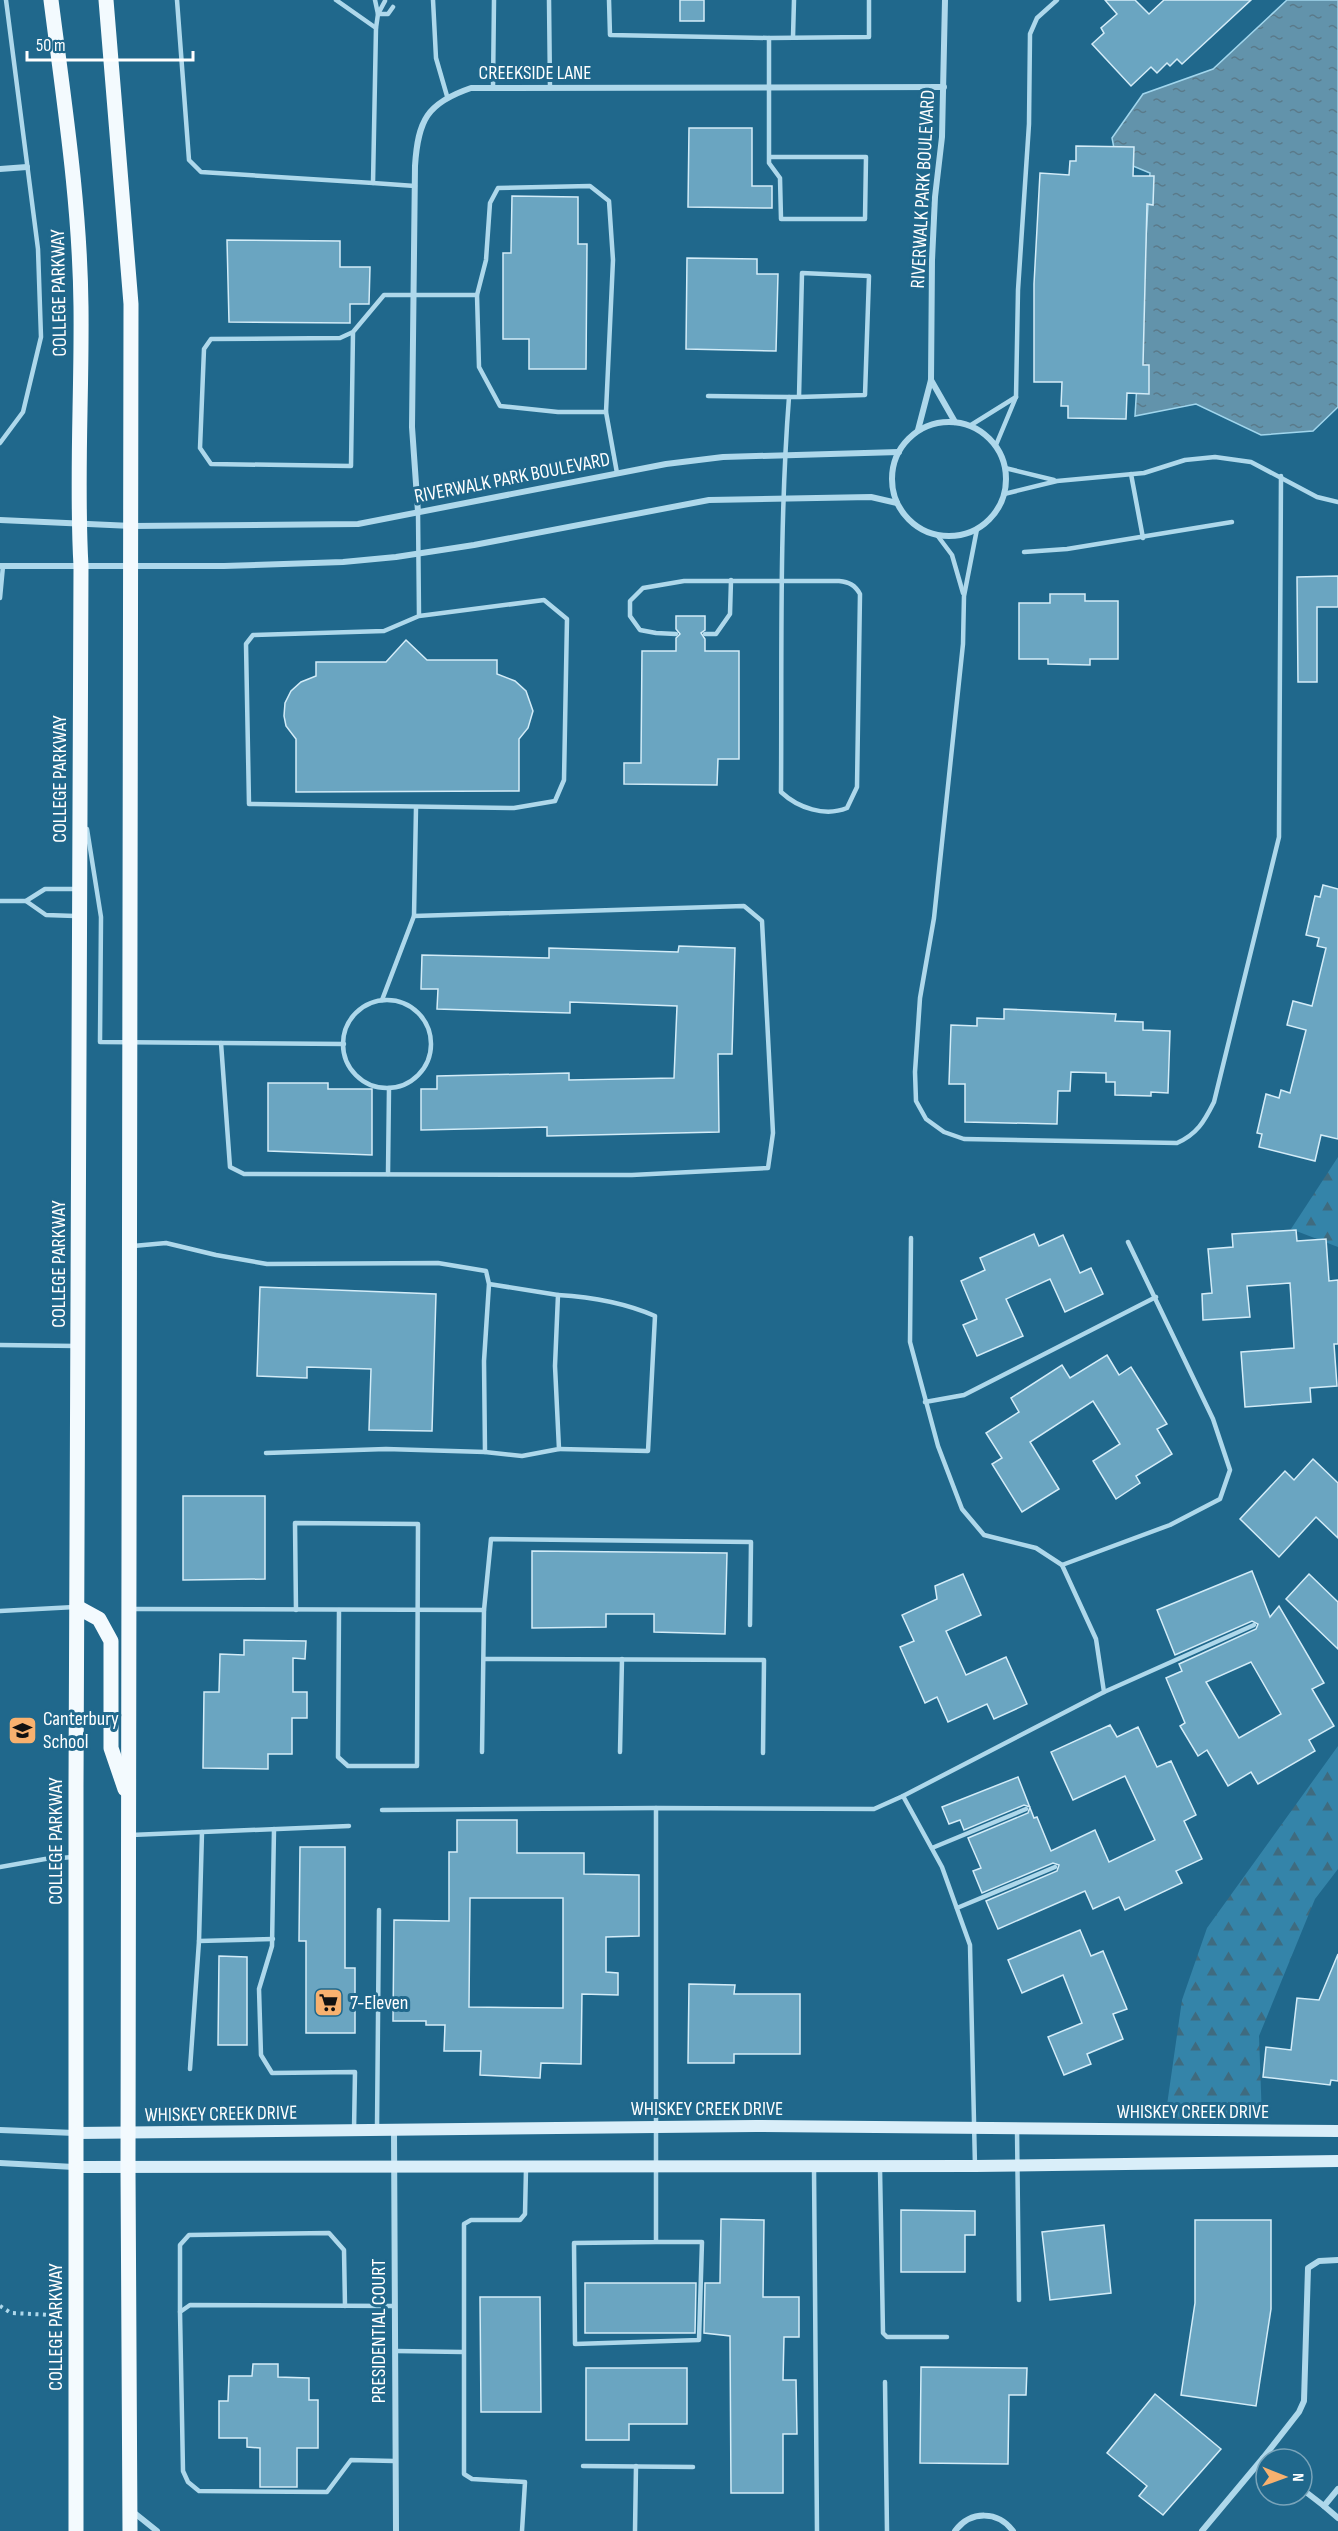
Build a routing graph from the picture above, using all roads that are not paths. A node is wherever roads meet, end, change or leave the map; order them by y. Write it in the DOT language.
graph roads {
  1 [pos="6,0"];
  2 [pos="51,0"];
  3 [pos="106,0"];
  4 [pos="177,0"];
  5 [pos="336,0"];
  6 [pos="375,0"];
  7 [pos="434,0"];
  8 [pos="494,0"];
  9 [pos="549,0"];
  10 [pos="609,0"];
  11 [pos="794,0"];
  12 [pos="869,0"];
  13 [pos="945,0"];
  14 [pos="1058,0"];
  15 [pos="385,1"];
  16 [pos="393,6"];
  17 [pos="378,14"];
  18 [pos="375,28"];
  19 [pos="793,37"];
  20 [pos="768,38"];
  21 [pos="944,87"];
  22 [pos="493,88"];
  23 [pos="550,88"];
  24 [pos="769,88"];
  25 [pos="447,96"];
  26 [pos="769,157"];
  27 [pos="27,167"];
  28 [pos="0,169"];
  29 [pos="373,183"];
  30 [pos="415,186"];
  31 [pos="414,294"];
  32 [pos="477,295"];
  33 [pos="353,332"];
  34 [pos="932,380"];
  35 [pos="708,396"];
  36 [pos="789,397"];
  37 [pos="799,397"];
  38 [pos="1016,398"];
  39 [pos="606,412"];
  40 [pos="955,422"];
  41 [pos="971,425"];
  42 [pos="918,430"];
  43 [pos="0,443"];
  44 [pos="996,445"];
  45 [pos="899,452"];
  46 [pos="784,456"];
  47 [pos="1005,468"];
  48 [pos="617,473"];
  49 [pos="1131,474"];
  50 [pos="1281,476"];
  51 [pos="1057,481"];
  52 [pos="1004,494"];
  53 [pos="784,497"];
  54 [pos="1338,502"];
  55 [pos="897,503"];
  56 [pos="418,513"];
  57 [pos="0,520"];
  58 [pos="78,522"];
  59 [pos="1232,522"];
  60 [pos="132,526"];
  61 [pos="978,529"];
  62 [pos="937,535"];
  63 [pos="1143,538"];
  64 [pos="1024,552"];
  65 [pos="420,554"];
  66 [pos="2,566"];
  67 [pos="81,566"];
  68 [pos="132,567"];
  69 [pos="731,580"];
  70 [pos="783,580"];
  71 [pos="964,596"];
  72 [pos="0,598"];
  73 [pos="419,616"];
  74 [pos="676,633"];
  75 [pos="705,634"];
  76 [pos="80,788"];
  77 [pos="416,808"];
  78 [pos="79,889"];
  79 [pos="0,901"];
  80 [pos="26,901"];
  81 [pos="79,916"];
  82 [pos="414,916"];
  83 [pos="382,1000"];
  84 [pos="130,1043"];
  85 [pos="221,1043"];
  86 [pos="344,1044"];
  87 [pos="389,1088"];
  88 [pos="388,1174"];
  89 [pos="911,1238"];
  90 [pos="1128,1242"];
  91 [pos="130,1247"];
  92 [pos="489,1284"];
  93 [pos="558,1294"];
  94 [pos="1156,1297"];
  95 [pos="0,1345"];
  96 [pos="79,1346"];
  97 [pos="925,1402"];
  98 [pos="560,1449"];
  99 [pos="485,1452"];
  100 [pos="266,1453"];
  101 [pos="1062,1565"];
  102 [pos="77,1607"];
  103 [pos="129,1609"];
  104 [pos="296,1610"];
  105 [pos="339,1610"];
  106 [pos="484,1610"];
  107 [pos="0,1611"];
  108 [pos="416,1611"];
  109 [pos="750,1625"];
  110 [pos="1254,1625"];
  111 [pos="484,1659"];
  112 [pos="622,1659"];
  113 [pos="1104,1692"];
  114 [pos="482,1752"];
  115 [pos="620,1752"];
  116 [pos="763,1753"];
  117 [pos="903,1796"];
  118 [pos="129,1801"];
  119 [pos="656,1808"];
  120 [pos="1026,1809"];
  121 [pos="382,1810"];
  122 [pos="349,1826"];
  123 [pos="274,1829"];
  124 [pos="202,1832"];
  125 [pos="129,1835"];
  126 [pos="932,1848"];
  127 [pos="76,1857"];
  128 [pos="1055,1867"];
  129 [pos="0,1868"];
  130 [pos="957,1908"];
  131 [pos="380,1910"];
  132 [pos="273,1939"];
  133 [pos="199,1941"];
  134 [pos="190,2069"];
  135 [pos="654,2127"];
  136 [pos="974,2129"];
  137 [pos="1017,2129"];
  138 [pos="0,2130"];
  139 [pos="377,2130"];
  140 [pos="394,2130"];
  141 [pos="354,2131"];
  142 [pos="1338,2131"];
  143 [pos="76,2133"];
  144 [pos="128,2134"];
  145 [pos="1338,2162"];
  146 [pos="0,2163"];
  147 [pos="526,2166"];
  148 [pos="655,2166"];
  149 [pos="814,2166"];
  150 [pos="880,2166"];
  151 [pos="975,2166"];
  152 [pos="1019,2166"];
  153 [pos="76,2167"];
  154 [pos="395,2168"];
  155 [pos="128,2169"];
  156 [pos="656,2242"];
  157 [pos="1338,2260"];
  158 [pos="1019,2300"];
  159 [pos="345,2306"];
  160 [pos="395,2306"];
  161 [pos="180,2312"];
  162 [pos="947,2337"];
  163 [pos="396,2351"];
  164 [pos="463,2352"];
  165 [pos="885,2382"];
  166 [pos="1273,2447"];
  167 [pos="394,2461"];
  168 [pos="583,2466"];
  169 [pos="636,2466"];
  170 [pos="693,2467"];
  171 [pos="1254,2471"];
  172 [pos="1338,2489"];
  173 [pos="1314,2498"];
  174 [pos="1324,2506"];
  175 [pos="130,2509"];
  176 [pos="1338,2518"];
  177 [pos="76,2531"];
  178 [pos="130,2531"];
  179 [pos="157,2531"];
  180 [pos="396,2531"];
  181 [pos="522,2531"];
  182 [pos="635,2531"];
  183 [pos="817,2531"];
  184 [pos="887,2531"];
  185 [pos="956,2531"];
  186 [pos="1013,2531"];
  187 [pos="1202,2531"];
  1 -- 27 [label="lane"];
  2 -- 58 [label="main road, COLLEGE PARKWAY"];
  3 -- 60 [label="main road"];
  4 -- 29 [label="lane"];
  5 -- 18 [label="lane"];
  6 -- 17 [label="lane"];
  7 -- 25 [label="lane"];
  8 -- 22 [label="lane"];
  9 -- 23 [label="lane"];
  10 -- 20 [label="lane"];
  11 -- 19 [label="lane"];
  12 -- 19 [label="lane"];
  13 -- 21 [label="street, RIVERWALK PARK BOULEVARD"];
  14 -- 38 [label="lane"];
  15 -- 17 [label="lane"];
  16 -- 17 [label="lane"];
  17 -- 18 [label="lane"];
  18 -- 29 [label="lane"];
  19 -- 20 [label="lane"];
  20 -- 24 [label="lane"];
  21 -- 24 [label="street, CREEKSIDE LANE"];
  21 -- 34 [label="street, RIVERWALK PARK BOULEVARD"];
  22 -- 23 [label="street, CREEKSIDE LANE"];
  22 -- 25 [label="street, CREEKSIDE LANE"];
  23 -- 24 [label="street, CREEKSIDE LANE"];
  24 -- 26 [label="lane"];
  25 -- 30 [label="street, CREEKSIDE LANE"];
  26 -- 26 [label="lane"];
  27 -- 28 [label="street"];
  27 -- 43 [label="lane"];
  29 -- 30 [label="lane"];
  30 -- 31 [label="street, CREEKSIDE LANE"];
  31 -- 32 [label="lane"];
  31 -- 33 [label="lane"];
  31 -- 56 [label="street, CREEKSIDE LANE"];
  32 -- 39 [label="lane"];
  32 -- 39 [label="lane"];
  33 -- 33 [label="lane"];
  34 -- 40 [label="street, RIVERWALK PARK BOULEVARD"];
  34 -- 42 [label="street, RIVERWALK PARK BOULEVARD"];
  35 -- 36 [label="lane"];
  36 -- 37 [label="lane"];
  36 -- 46 [label="lane"];
  37 -- 37 [label="lane"];
  38 -- 41 [label="lane"];
  38 -- 44 [label="lane"];
  39 -- 48 [label="lane"];
  40 -- 41 [label="street"];
  40 -- 42 [label="street"];
  41 -- 44 [label="street"];
  42 -- 45 [label="street"];
  44 -- 47 [label="street"];
  45 -- 46 [label="street, RIVERWALK PARK BOULEVARD"];
  45 -- 55 [label="street"];
  46 -- 48 [label="street, RIVERWALK PARK BOULEVARD"];
  46 -- 53 [label="lane"];
  47 -- 51 [label="lane"];
  47 -- 52 [label="street"];
  48 -- 56 [label="street, RIVERWALK PARK BOULEVARD"];
  49 -- 50 [label="lane"];
  49 -- 51 [label="lane"];
  49 -- 63 [label="lane"];
  50 -- 54 [label="lane"];
  50 -- 71 [label="lane"];
  51 -- 52 [label="lane"];
  52 -- 61 [label="street"];
  53 -- 55 [label="street"];
  53 -- 65 [label="street"];
  53 -- 70 [label="lane"];
  55 -- 62 [label="street"];
  56 -- 60 [label="street, RIVERWALK PARK BOULEVARD"];
  56 -- 65 [label="lane"];
  57 -- 58 [label="street, RIVERWALK PARK BOULEVARD"];
  58 -- 60 [label="street, RIVERWALK PARK BOULEVARD"];
  58 -- 67 [label="main road, COLLEGE PARKWAY"];
  59 -- 63 [label="lane"];
  60 -- 68 [label="main road"];
  61 -- 62 [label="street"];
  61 -- 71 [label="lane"];
  62 -- 71 [label="lane"];
  63 -- 64 [label="lane"];
  65 -- 68 [label="street"];
  65 -- 73 [label="lane"];
  66 -- 67 [label="street"];
  66 -- 72 [label="lane"];
  67 -- 68 [label="street"];
  67 -- 76 [label="main road, COLLEGE PARKWAY"];
  68 -- 84 [label="main road"];
  69 -- 70 [label="lane"];
  69 -- 74 [label="lane"];
  69 -- 75 [label="lane"];
  70 -- 70 [label="lane"];
  73 -- 77 [label="lane"];
  73 -- 77 [label="lane"];
  76 -- 78 [label="main road, COLLEGE PARKWAY"];
  76 -- 84 [label="lane"];
  77 -- 82 [label="lane"];
  78 -- 80 [label="lane"];
  78 -- 81 [label="main road, COLLEGE PARKWAY"];
  79 -- 80 [label="lane"];
  80 -- 81 [label="lane"];
  81 -- 96 [label="main road, COLLEGE PARKWAY"];
  82 -- 83 [label="lane"];
  82 -- 88 [label="lane"];
  83 -- 86 [label="lane"];
  83 -- 87 [label="lane"];
  84 -- 85 [label="lane"];
  84 -- 91 [label="main road"];
  85 -- 86 [label="lane"];
  85 -- 88 [label="lane"];
  86 -- 87 [label="lane"];
  87 -- 88 [label="lane"];
  89 -- 97 [label="lane"];
  90 -- 94 [label="lane"];
  91 -- 92 [label="lane"];
  91 -- 103 [label="main road"];
  92 -- 93 [label="lane"];
  92 -- 99 [label="lane"];
  93 -- 98 [label="lane"];
  93 -- 98 [label="lane"];
  94 -- 97 [label="lane"];
  94 -- 101 [label="lane"];
  95 -- 96 [label="lane"];
  96 -- 102 [label="main road, COLLEGE PARKWAY"];
  97 -- 101 [label="lane"];
  98 -- 99 [label="lane"];
  99 -- 100 [label="lane"];
  101 -- 113 [label="lane"];
  102 -- 107 [label="lane"];
  102 -- 118 [label="main road"];
  102 -- 127 [label="main road, COLLEGE PARKWAY"];
  103 -- 104 [label="lane"];
  103 -- 118 [label="main road"];
  104 -- 105 [label="lane"];
  104 -- 108 [label="lane"];
  105 -- 108 [label="lane"];
  105 -- 108 [label="lane"];
  106 -- 108 [label="lane"];
  106 -- 109 [label="lane"];
  106 -- 111 [label="lane"];
  110 -- 113 [label="lane"];
  111 -- 112 [label="lane"];
  111 -- 114 [label="lane"];
  112 -- 115 [label="lane"];
  112 -- 116 [label="lane"];
  113 -- 117 [label="lane"];
  117 -- 119 [label="lane"];
  117 -- 126 [label="lane"];
  118 -- 125 [label="main road"];
  119 -- 121 [label="lane"];
  119 -- 135 [label="lane"];
  120 -- 126 [label="lane"];
  122 -- 123 [label="lane"];
  123 -- 124 [label="lane"];
  123 -- 132 [label="lane"];
  124 -- 125 [label="lane"];
  124 -- 133 [label="lane"];
  125 -- 144 [label="main road"];
  126 -- 130 [label="lane"];
  127 -- 129 [label="lane"];
  127 -- 143 [label="main road, COLLEGE PARKWAY"];
  128 -- 130 [label="lane"];
  130 -- 136 [label="lane"];
  131 -- 139 [label="lane"];
  132 -- 133 [label="lane"];
  132 -- 141 [label="lane"];
  133 -- 134 [label="lane"];
  135 -- 136 [label="street, WHISKEY CREEK DRIVE"];
  135 -- 140 [label="street, WHISKEY CREEK DRIVE"];
  135 -- 148 [label="lane"];
  136 -- 137 [label="street, WHISKEY CREEK DRIVE"];
  136 -- 151 [label="lane"];
  137 -- 142 [label="street, WHISKEY CREEK DRIVE"];
  137 -- 152 [label="lane"];
  138 -- 143 [label="street"];
  139 -- 140 [label="street, WHISKEY CREEK DRIVE"];
  139 -- 141 [label="street, WHISKEY CREEK DRIVE"];
  140 -- 154 [label="street, PRESIDENTIAL COURT"];
  141 -- 144 [label="street, WHISKEY CREEK DRIVE"];
  143 -- 144 [label="street, WHISKEY CREEK DRIVE"];
  143 -- 153 [label="main road, COLLEGE PARKWAY"];
  144 -- 155 [label="main road"];
  145 -- 152 [label="street"];
  146 -- 153 [label="street"];
  147 -- 148 [label="street"];
  147 -- 154 [label="street"];
  147 -- 164 [label="lane"];
  148 -- 149 [label="street"];
  148 -- 156 [label="lane"];
  149 -- 150 [label="street"];
  149 -- 183 [label="lane"];
  150 -- 151 [label="street"];
  150 -- 162 [label="lane"];
  151 -- 152 [label="street"];
  152 -- 158 [label="lane"];
  153 -- 155 [label="street"];
  153 -- 177 [label="main road, COLLEGE PARKWAY"];
  154 -- 155 [label="street"];
  154 -- 160 [label="street, PRESIDENTIAL COURT"];
  155 -- 175 [label="main road"];
  156 -- 156 [label="lane"];
  157 -- 166 [label="street"];
  159 -- 160 [label="lane"];
  159 -- 161 [label="lane"];
  159 -- 161 [label="lane"];
  160 -- 163 [label="street, PRESIDENTIAL COURT"];
  161 -- 167 [label="lane"];
  163 -- 164 [label="lane"];
  163 -- 167 [label="street, PRESIDENTIAL COURT"];
  164 -- 181 [label="lane"];
  165 -- 184 [label="lane"];
  167 -- 180 [label="street, PRESIDENTIAL COURT"];
  168 -- 169 [label="lane"];
  169 -- 170 [label="lane"];
  169 -- 182 [label="lane"];
  171 -- 187 [label="street"];
  172 -- 174 [label="street"];
  173 -- 174 [label="street"];
  174 -- 176 [label="street"];
  175 -- 178 [label="main road"];
  175 -- 179 [label="street"];
  185 -- 186 [label="street"];
}
